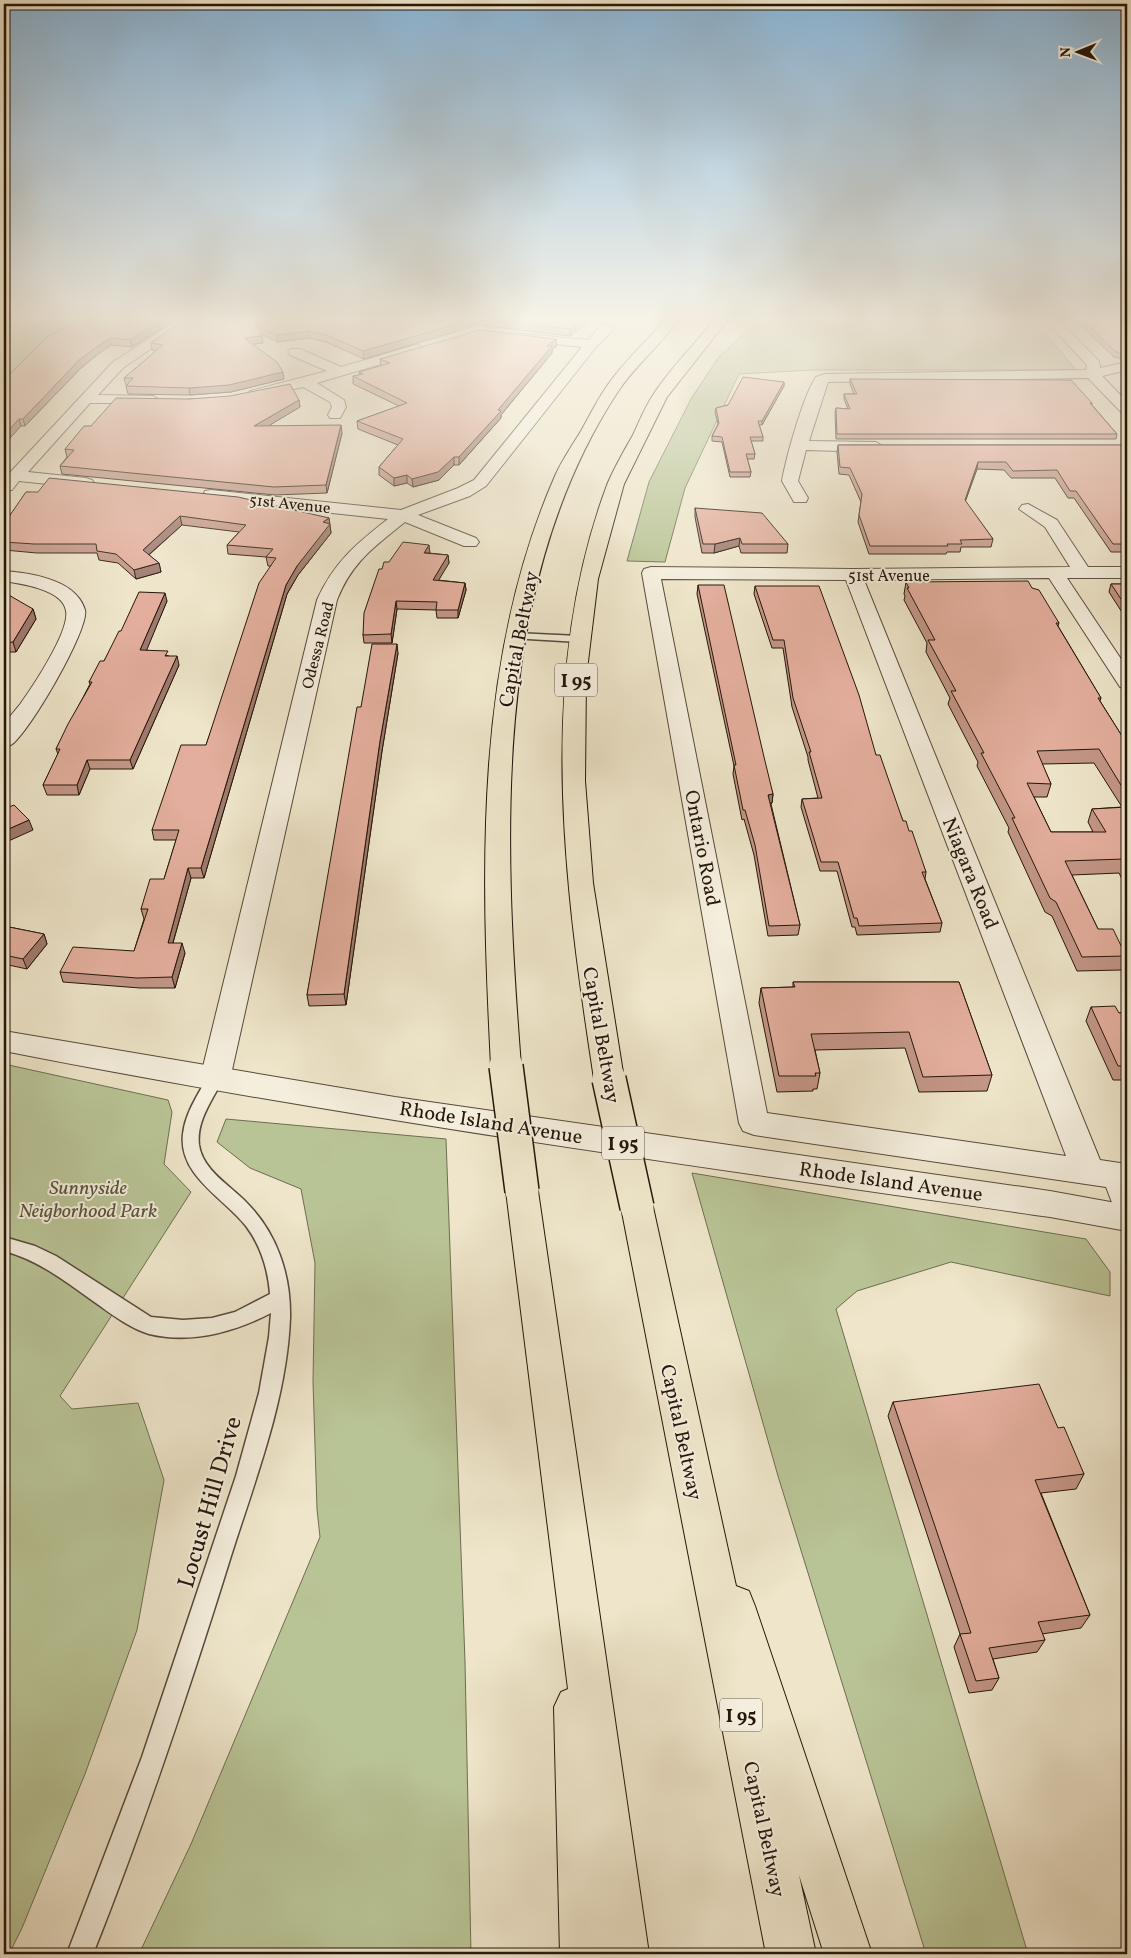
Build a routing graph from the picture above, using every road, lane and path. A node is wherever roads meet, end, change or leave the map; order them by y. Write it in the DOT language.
graph roads {
  1 [pos="78,408"];
  2 [pos="338,408"];
  3 [pos="540,408"];
  4 [pos="601,408"];
  5 [pos="652,408"];
  6 [pos="811,408"];
  7 [pos="335,415"];
  8 [pos="798,445"];
  9 [pos="891,447"];
  10 [pos="16,476"];
  11 [pos="100,484"];
  12 [pos="4,489"];
  13 [pos="198,494"];
  14 [pos="800,498"];
  15 [pos="1028,509"];
  16 [pos="403,515"];
  17 [pos="470,542"];
  18 [pos="1127,572"];
  19 [pos="1083,573"];
  20 [pos="651,574"];
  21 [pos="1055,574"];
  22 [pos="853,575"];
  23 [pos="4,576"];
  24 [pos="515,636"];
  25 [pos="579,639"];
  26 [pos="1127,684"];
  27 [pos="4,740"];
  28 [pos="4,1042"];
  29 [pos="215,1079"];
  30 [pos="754,1123"];
  31 [pos="1088,1172"];
  32 [pos="1125,1185"];
  33 [pos="1127,1218"];
  34 [pos="4,1244"];
  35 [pos="280,1298"];
  36 [pos="691,1476"];
  37 [pos="571,1548"];
  38 [pos="80,1954"];
  39 [pos="585,1954"];
  40 [pos="625,1954"];
  41 [pos="791,1954"];
  42 [pos="848,1954"];
  1 -- 10 [label="street"];
  2 -- 7 [label="street"];
  3 -- 16 [label="street, Odessa Road"];
  4 -- 24 [label="highway, Capital Beltway"];
  5 -- 25 [label="highway, Capital Beltway / I 95"];
  6 -- 8 [label="street"];
  8 -- 9 [label="street"];
  8 -- 14 [label="street"];
  10 -- 11 [label="street"];
  10 -- 12 [label="street"];
  13 -- 16 [label="street, 51st Avenue"];
  15 -- 19 [label="street"];
  16 -- 17 [label="street, 51st Avenue"];
  16 -- 29 [label="street, Odessa Road"];
  18 -- 19 [label="street, 51st Avenue"];
  19 -- 21 [label="street, 51st Avenue"];
  20 -- 22 [label="street, 51st Avenue"];
  20 -- 30 [label="street, Ontario Road"];
  21 -- 22 [label="street, 51st Avenue"];
  21 -- 26 [label="street"];
  22 -- 31 [label="street, Niagara Road"];
  23 -- 27 [label="street"];
  24 -- 25 [label="lane"];
  24 -- 37 [label="highway, Capital Beltway, bridge"];
  25 -- 36 [label="highway, Capital Beltway / I 95, bridge"];
  28 -- 29 [label="street, Rhode Island Avenue"];
  29 -- 33 [label="street, Rhode Island Avenue"];
  29 -- 35 [label="lane, Locust Hill Drive"];
  30 -- 31 [label="street, Rhode Island Avenue"];
  31 -- 32 [label="street, Rhode Island Avenue"];
  34 -- 35 [label="lane"];
  35 -- 38 [label="lane, Locust Hill Drive"];
  36 -- 41 [label="highway, Capital Beltway / I 95"];
  36 -- 42 [label="highway"];
  37 -- 39 [label="highway"];
  37 -- 40 [label="highway, Capital Beltway"];
}
